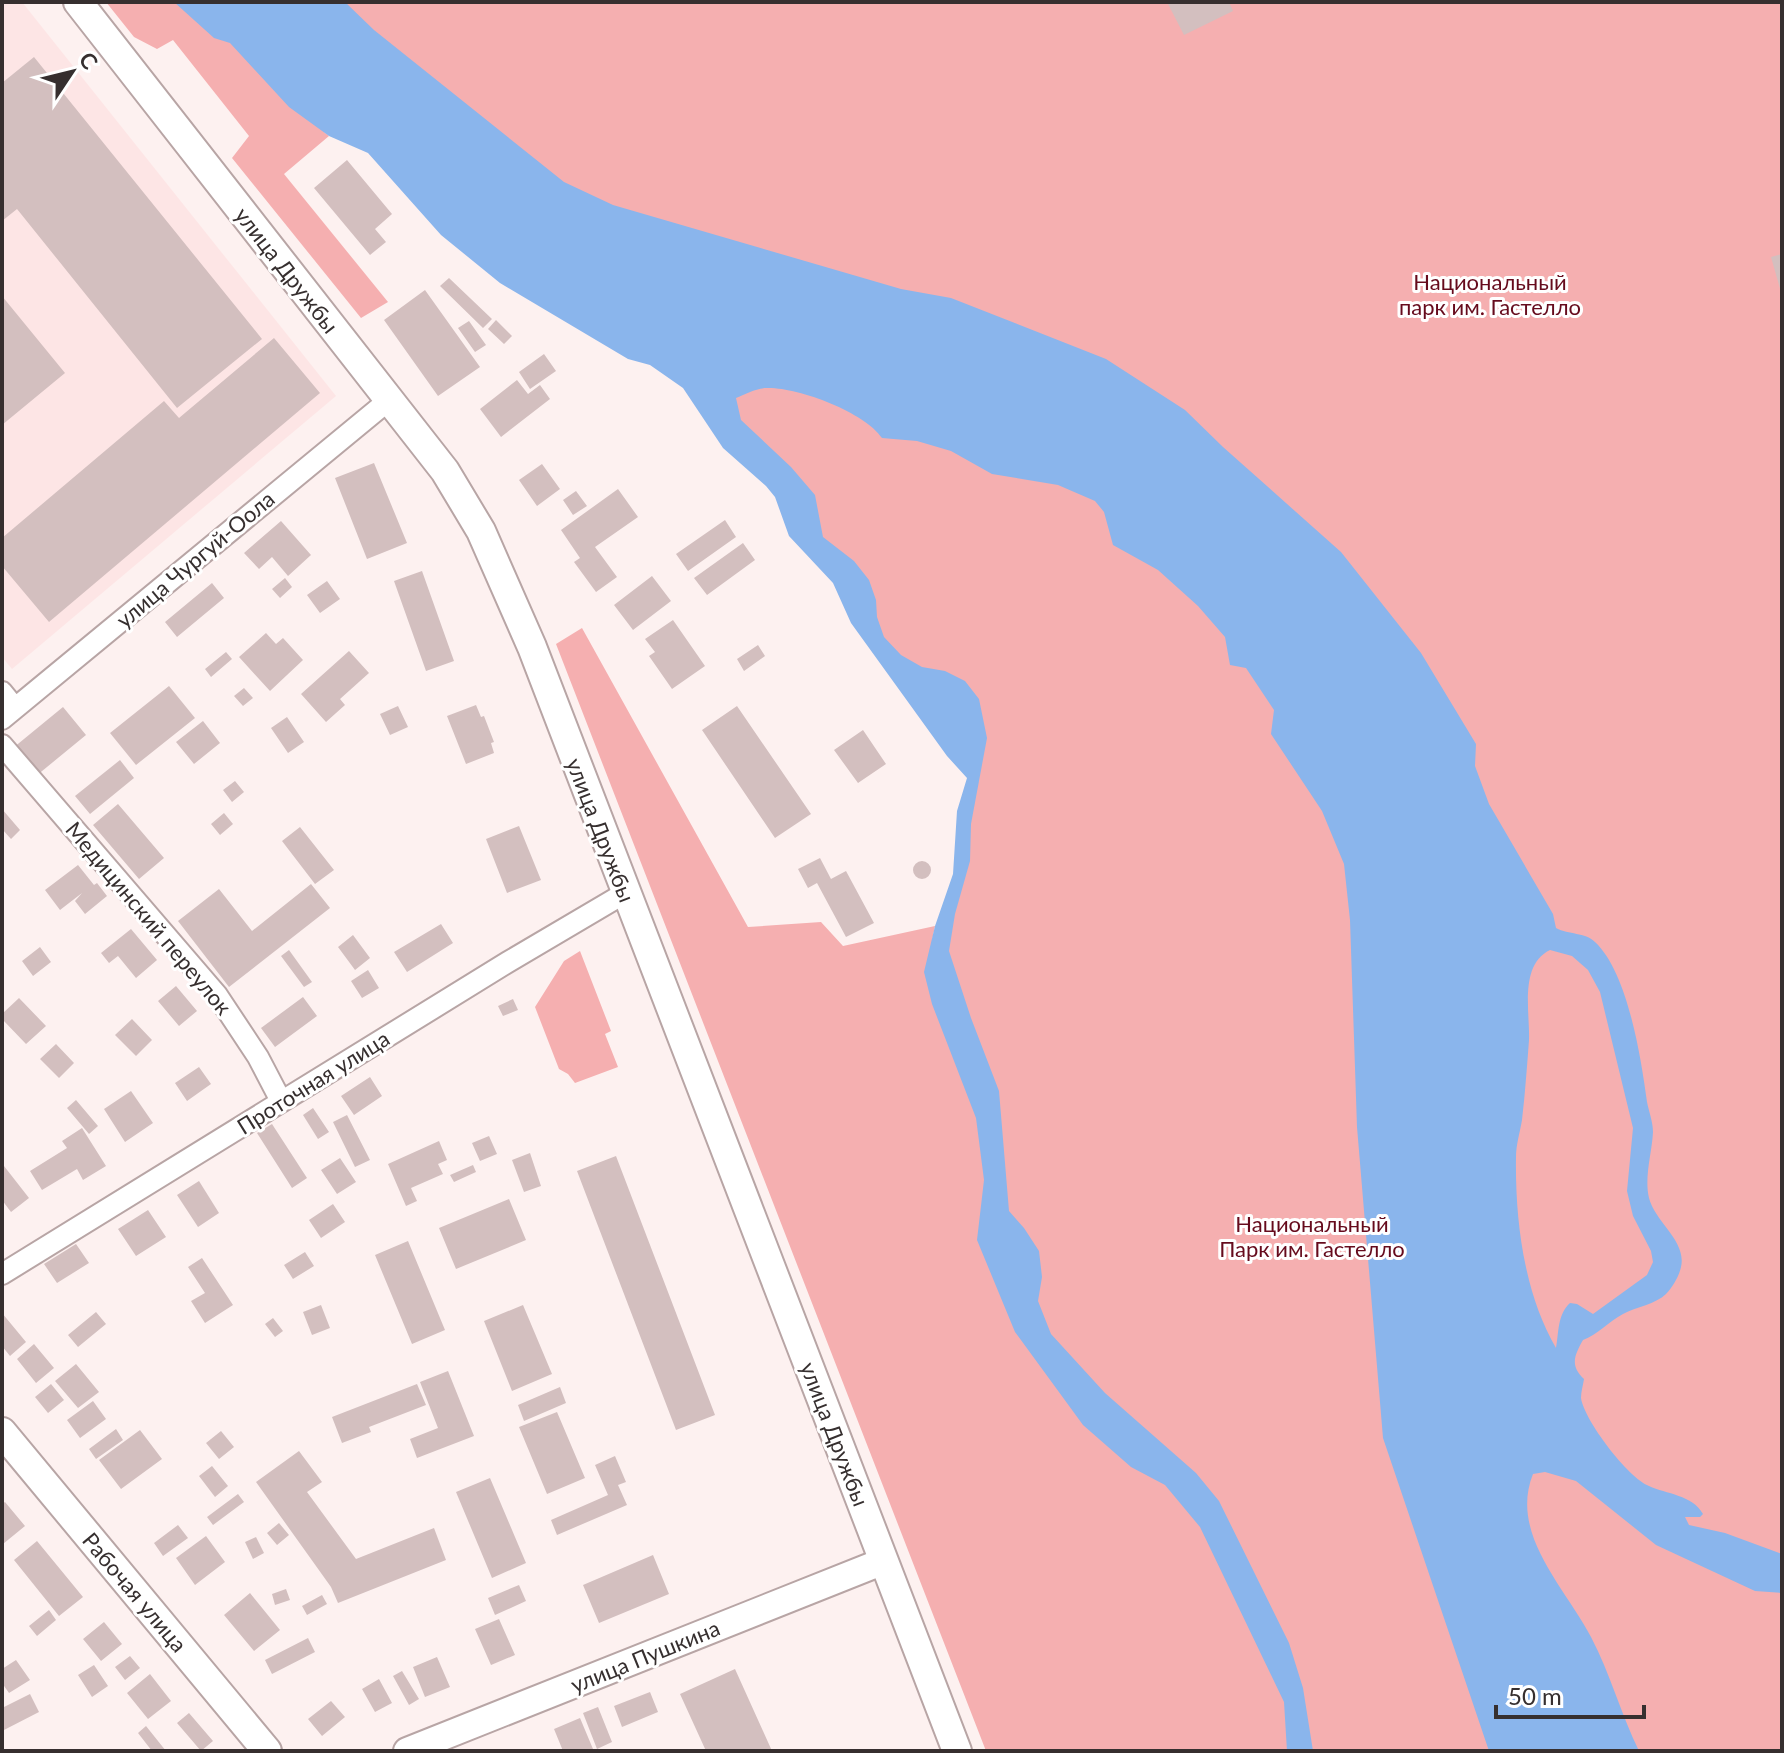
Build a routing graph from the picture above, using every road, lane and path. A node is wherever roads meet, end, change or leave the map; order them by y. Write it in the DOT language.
graph roads {
  1 [pos="78,2"];
  2 [pos="389,400"];
  3 [pos="6,706"];
  4 [pos="2,745"];
  5 [pos="625,893"];
  6 [pos="281,1101"];
  7 [pos="2,1274"];
  8 [pos="2,1432"];
  9 [pos="884,1561"];
  10 [pos="267,1751"];
  11 [pos="407,1751"];
  12 [pos="957,1751"];
  1 -- 2 [label="main road, улица Дружбы"];
  2 -- 3 [label="street, улица Чургуй-Оола"];
  2 -- 5 [label="main road, улица Дружбы"];
  4 -- 6 [label="street, Медицинский переулок"];
  5 -- 6 [label="street, Проточная улица"];
  5 -- 9 [label="main road, улица Дружбы"];
  6 -- 7 [label="street, Проточная улица"];
  8 -- 10 [label="main road, Рабочая улица"];
  9 -- 11 [label="street, улица Пушкина"];
  9 -- 12 [label="main road, улица Дружбы"];
}
